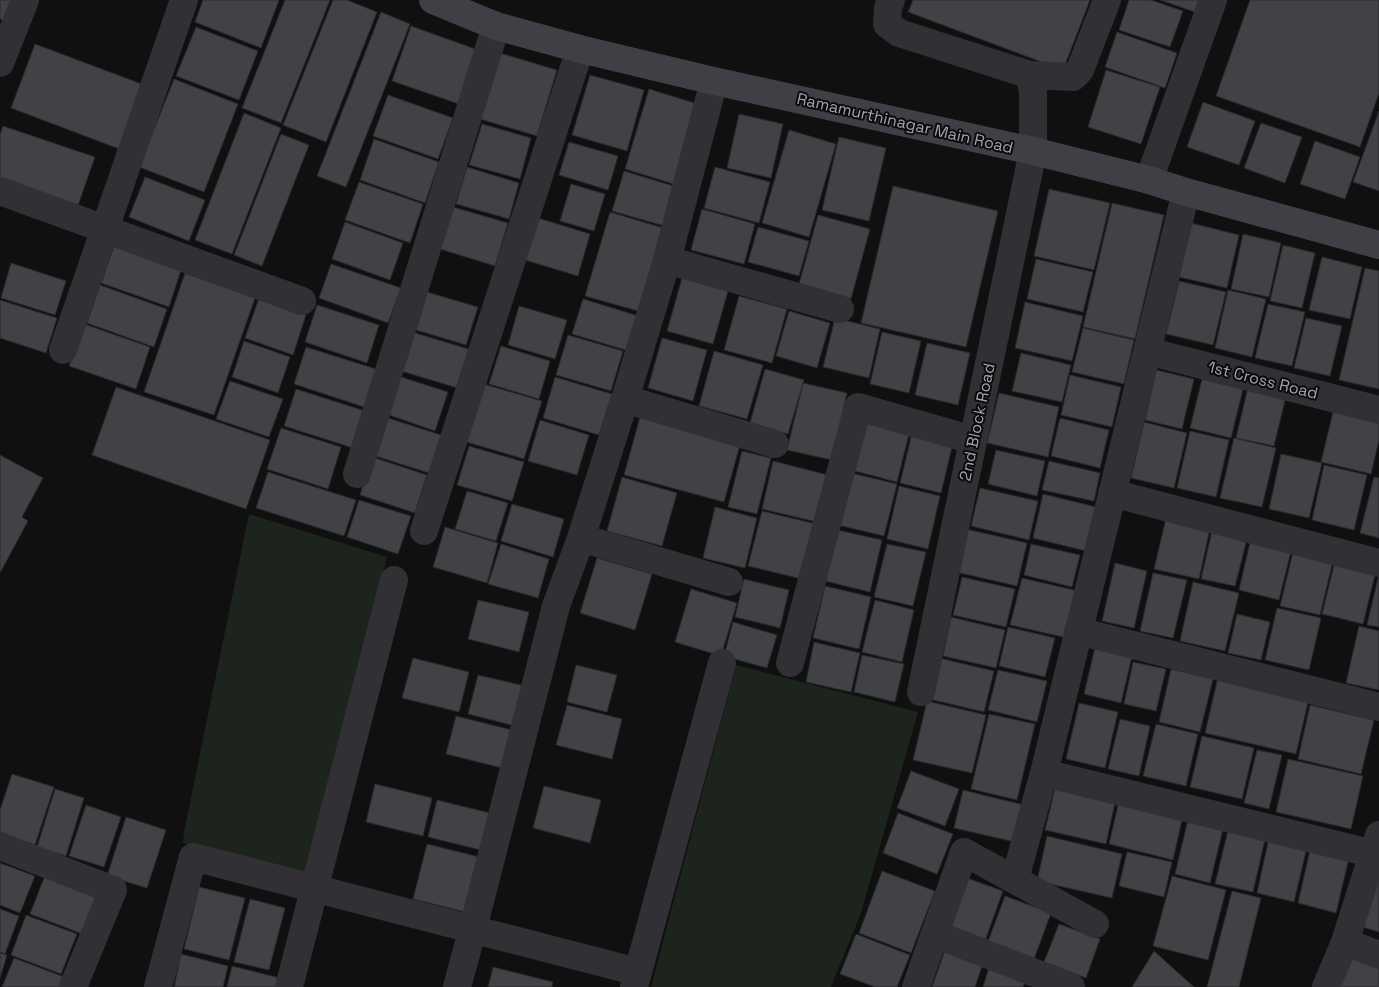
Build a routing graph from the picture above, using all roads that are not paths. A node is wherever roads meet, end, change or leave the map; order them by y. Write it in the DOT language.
graph roads {
  1 [pos="26,0"];
  2 [pos="184,0"];
  3 [pos="433,0"];
  4 [pos="890,0"];
  5 [pos="1107,0"];
  6 [pos="1213,0"];
  7 [pos="496,26"];
  8 [pos="580,49"];
  9 [pos="0,63"];
  10 [pos="1030,75"];
  11 [pos="714,81"];
  12 [pos="1033,151"];
  13 [pos="1149,180"];
  14 [pos="0,191"];
  15 [pos="1186,192"];
  16 [pos="105,230"];
  17 [pos="1379,245"];
  18 [pos="667,260"];
  19 [pos="302,301"];
  20 [pos="840,309"];
  21 [pos="63,350"];
  22 [pos="1147,351"];
  23 [pos="625,399"];
  24 [pos="1379,410"];
  25 [pos="973,440"];
  26 [pos="776,444"];
  27 [pos="357,474"];
  28 [pos="1112,493"];
  29 [pos="424,531"];
  30 [pos="580,538"];
  31 [pos="1379,563"];
  32 [pos="394,580"];
  33 [pos="729,582"];
  34 [pos="1078,632"];
  35 [pos="722,663"];
  36 [pos="790,663"];
  37 [pos="922,692"];
  38 [pos="1379,708"];
  39 [pos="1044,773"];
  40 [pos="1376,845"];
  41 [pos="0,846"];
  42 [pos="1015,879"];
  43 [pos="314,889"];
  44 [pos="1095,924"];
  45 [pos="473,928"];
  46 [pos="935,934"];
  47 [pos="1345,942"];
  48 [pos="1379,954"];
  49 [pos="636,979"];
  50 [pos="73,987"];
  51 [pos="158,987"];
  52 [pos="289,987"];
  53 [pos="457,987"];
  54 [pos="916,987"];
  55 [pos="1071,987"];
  56 [pos="1326,987"];
  1 -- 9 [label="street"];
  2 -- 16 [label="street"];
  3 -- 7 [label="main road, Ramamurthinagar Main Road"];
  4 -- 10 [label="street"];
  5 -- 10 [label="street"];
  6 -- 13 [label="street"];
  7 -- 8 [label="main road, Ramamurthinagar Main Road"];
  7 -- 27 [label="street"];
  8 -- 11 [label="main road, Ramamurthinagar Main Road"];
  8 -- 29 [label="street"];
  10 -- 12 [label="street, 2nd Block Road"];
  11 -- 12 [label="main road, Ramamurthinagar Main Road"];
  11 -- 18 [label="street"];
  12 -- 13 [label="main road, Ramamurthinagar Main Road"];
  12 -- 25 [label="street, 2nd Block Road"];
  13 -- 15 [label="main road, Ramamurthinagar Main Road"];
  14 -- 16 [label="street"];
  15 -- 17 [label="main road, Ramamurthinagar Main Road"];
  15 -- 22 [label="street"];
  16 -- 19 [label="street"];
  16 -- 21 [label="street"];
  18 -- 20 [label="street"];
  18 -- 23 [label="street"];
  22 -- 24 [label="street, 1st Cross Road"];
  22 -- 28 [label="street"];
  23 -- 26 [label="street"];
  23 -- 30 [label="street"];
  25 -- 36 [label="street"];
  25 -- 37 [label="street, 2nd Block Road"];
  28 -- 31 [label="street"];
  28 -- 34 [label="street"];
  30 -- 33 [label="street"];
  30 -- 45 [label="street"];
  32 -- 43 [label="street"];
  34 -- 38 [label="street"];
  34 -- 39 [label="street"];
  35 -- 49 [label="street"];
  39 -- 40 [label="street"];
  39 -- 42 [label="street"];
  40 -- 47 [label="street"];
  41 -- 50 [label="street"];
  42 -- 44 [label="street"];
  42 -- 46 [label="street"];
  43 -- 45 [label="street"];
  43 -- 51 [label="street"];
  43 -- 52 [label="street"];
  45 -- 49 [label="street"];
  45 -- 53 [label="street"];
  46 -- 54 [label="street"];
  46 -- 55 [label="street"];
  47 -- 48 [label="street"];
  47 -- 56 [label="street"];
}
